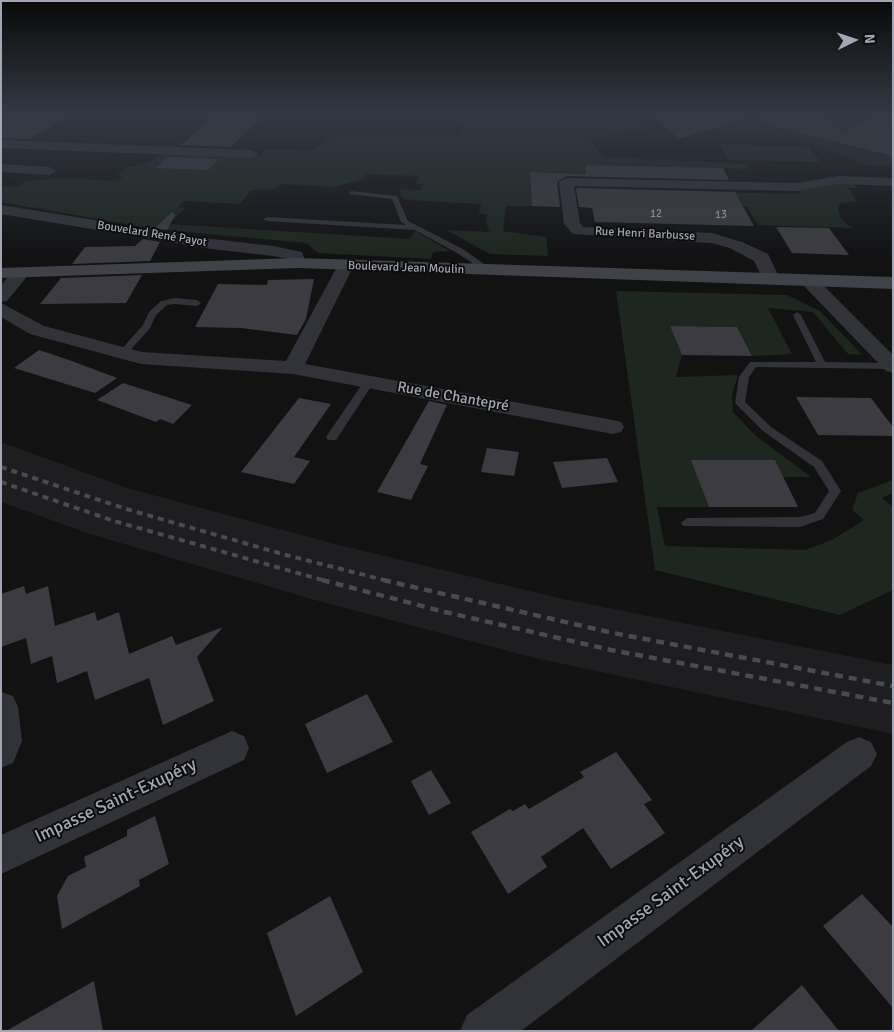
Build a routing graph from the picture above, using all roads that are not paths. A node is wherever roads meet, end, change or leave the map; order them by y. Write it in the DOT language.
graph roads {
  1 [pos="1,168"];
  2 [pos="49,171"];
  3 [pos="893,182"];
  4 [pos="351,193"];
  5 [pos="1,208"];
  6 [pos="268,219"];
  7 [pos="419,228"];
  8 [pos="298,263"];
  9 [pos="346,265"];
  10 [pos="490,271"];
  11 [pos="21,273"];
  12 [pos="1,274"];
  13 [pos="771,279"];
  14 [pos="810,282"];
  15 [pos="893,283"];
  16 [pos="1,297"];
  17 [pos="197,303"];
  18 [pos="1,310"];
  19 [pos="797,315"];
  20 [pos="123,353"];
  21 [pos="822,365"];
  22 [pos="892,366"];
  23 [pos="293,368"];
  24 [pos="369,382"];
  25 [pos="613,427"];
  26 [pos="332,437"];
  27 [pos="687,523"];
  28 [pos="1,707"];
  29 [pos="232,748"];
  30 [pos="1,751"];
  31 [pos="859,754"];
  32 [pos="1,855"];
  33 [pos="483,1031"];
  1 -- 2 [label="street"];
  3 -- 13 [label="street, Rue Henri Barbusse"];
  4 -- 7 [label="lane"];
  5 -- 8 [label="street, Bouvelard René Payot"];
  6 -- 7 [label="lane"];
  7 -- 10 [label="lane"];
  8 -- 9 [label="street, Boulevard Jean Moulin"];
  8 -- 11 [label="street, Boulevard Jean Moulin"];
  9 -- 10 [label="street, Boulevard Jean Moulin"];
  9 -- 23 [label="street"];
  10 -- 13 [label="street, Boulevard Jean Moulin"];
  11 -- 12 [label="street, Boulevard Jean Moulin"];
  11 -- 16 [label="street"];
  13 -- 14 [label="street, Boulevard Jean Moulin"];
  14 -- 15 [label="street, Boulevard Jean Moulin"];
  14 -- 22 [label="street"];
  17 -- 20 [label="lane"];
  18 -- 20 [label="street, Rue de Chantepré"];
  19 -- 21 [label="lane"];
  20 -- 23 [label="street, Rue de Chantepré"];
  21 -- 22 [label="lane"];
  21 -- 27 [label="lane"];
  23 -- 24 [label="street, Rue de Chantepré"];
  24 -- 25 [label="street, Rue de Chantepré"];
  24 -- 26 [label="lane"];
  28 -- 30 [label="street"];
  29 -- 32 [label="street, Impasse Saint-Exupéry"];
  31 -- 33 [label="street, Impasse Saint-Exupéry"];
}
